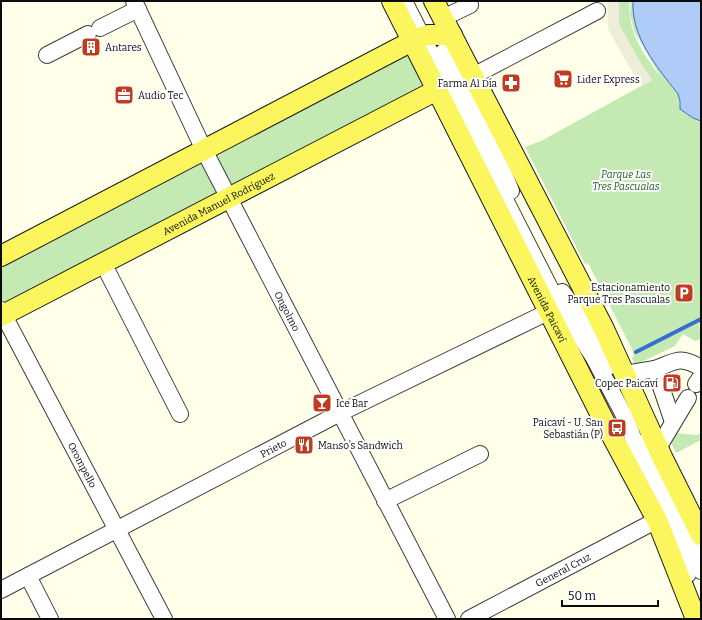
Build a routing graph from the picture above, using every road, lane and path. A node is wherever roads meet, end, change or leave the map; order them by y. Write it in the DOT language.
graph roads {
  1 [pos="392,1"];
  2 [pos="404,1"];
  3 [pos="417,1"];
  4 [pos="136,5"];
  5 [pos="470,5"];
  6 [pos="597,11"];
  7 [pos="433,28"];
  8 [pos="47,55"];
  9 [pos="473,76"];
  10 [pos="437,90"];
  11 [pos="204,150"];
  12 [pos="228,198"];
  13 [pos="1,256"];
  14 [pos="103,263"];
  15 [pos="548,312"];
  16 [pos="2,314"];
  17 [pos="701,368"];
  18 [pos="655,369"];
  19 [pos="625,374"];
  20 [pos="688,398"];
  21 [pos="340,413"];
  22 [pos="180,414"];
  23 [pos="673,422"];
  24 [pos="658,448"];
  25 [pos="480,454"];
  26 [pos="385,501"];
  27 [pos="657,520"];
  28 [pos="117,529"];
  29 [pos="701,535"];
  30 [pos="701,571"];
  31 [pos="28,576"];
  32 [pos="1,590"];
  33 [pos="701,607"];
  34 [pos="50,619"];
  35 [pos="164,619"];
  36 [pos="447,619"];
  37 [pos="469,619"];
  38 [pos="696,619"];
  1 -- 7 [label="main road, Avenida Paicaví"];
  2 -- 7 [label="street"];
  3 -- 7 [label="street"];
  4 -- 8 [label="street"];
  4 -- 11 [label="street, Ongolmo"];
  5 -- 7 [label="street"];
  6 -- 9 [label="street"];
  7 -- 9 [label="main road, Avenida Paicaví"];
  7 -- 10 [label="main road, Avenida Paicaví"];
  7 -- 11 [label="main road"];
  7 -- 30 [label="street"];
  7 -- 33 [label="street"];
  9 -- 19 [label="main road, Avenida Paicaví"];
  10 -- 12 [label="main road, Avenida Manuel Rodríguez"];
  10 -- 15 [label="main road, Avenida Paicaví"];
  11 -- 12 [label="street, Ongolmo"];
  11 -- 13 [label="main road"];
  12 -- 14 [label="main road, Avenida Manuel Rodríguez"];
  12 -- 21 [label="street, Ongolmo"];
  14 -- 16 [label="main road, Avenida Manuel Rodríguez"];
  14 -- 22 [label="street"];
  15 -- 21 [label="street, Prieto"];
  15 -- 27 [label="main road, Avenida Paicaví"];
  16 -- 28 [label="street, Orompello"];
  17 -- 18 [label="street"];
  18 -- 19 [label="street"];
  18 -- 23 [label="street"];
  19 -- 24 [label="main road, Avenida Paicaví"];
  20 -- 23 [label="street"];
  21 -- 26 [label="street, Ongolmo"];
  21 -- 28 [label="street, Prieto"];
  23 -- 24 [label="street"];
  24 -- 29 [label="main road, Avenida Paicaví"];
  25 -- 26 [label="street"];
  26 -- 36 [label="street, Ongolmo"];
  27 -- 37 [label="street, General Cruz"];
  27 -- 38 [label="main road, Avenida Paicaví"];
  28 -- 31 [label="street, Prieto"];
  28 -- 35 [label="street, Orompello"];
  31 -- 32 [label="street, Prieto"];
  31 -- 34 [label="street"];
}
